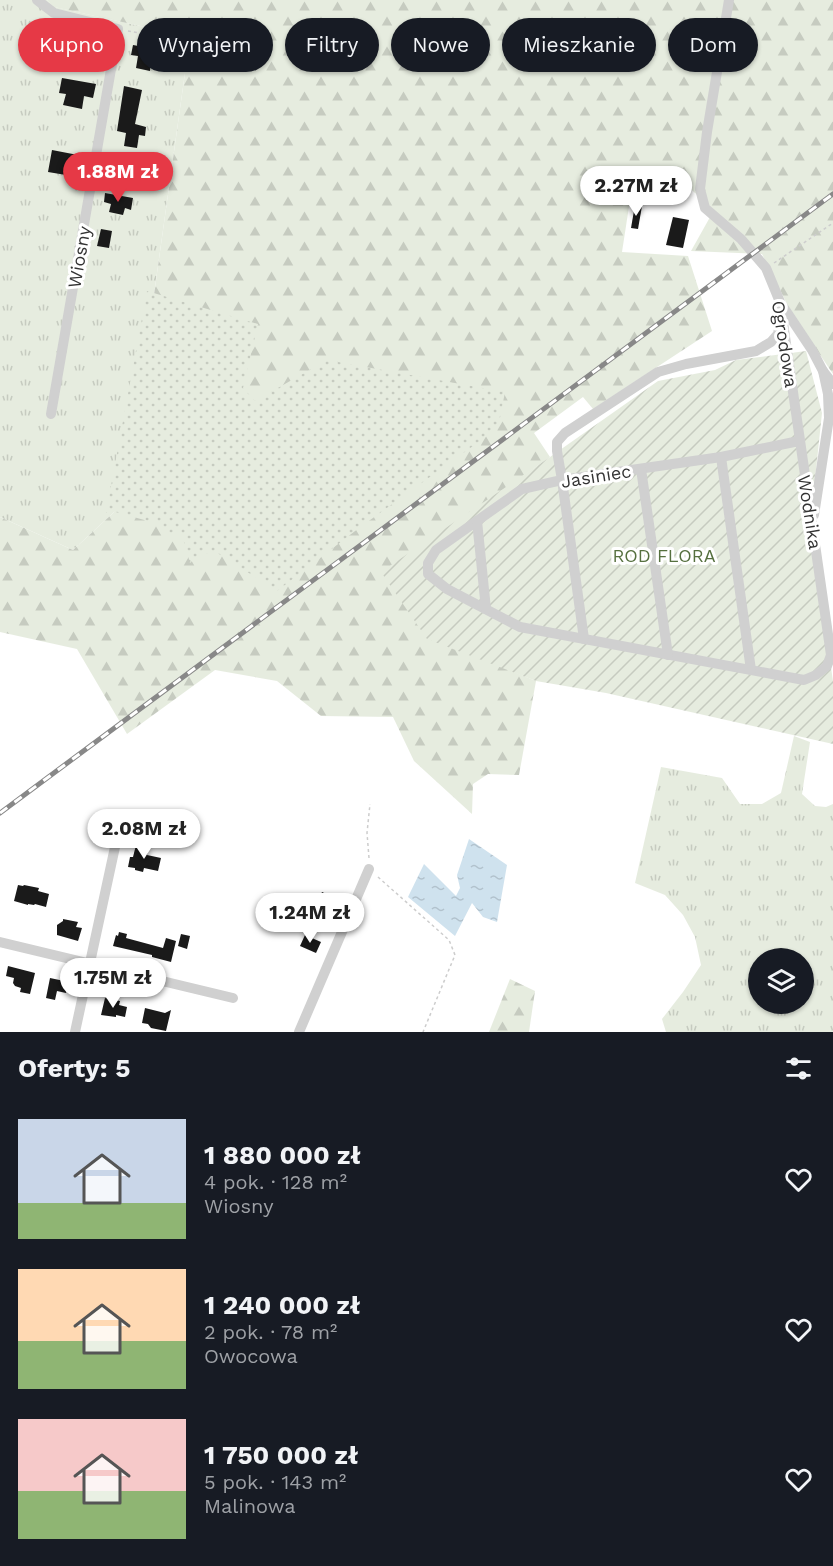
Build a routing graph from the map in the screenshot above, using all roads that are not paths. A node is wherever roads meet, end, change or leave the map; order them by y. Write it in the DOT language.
graph roads {
  1 [pos="37,0"];
  2 [pos="729,0"];
  3 [pos="780,302"];
  4 [pos="823,371"];
  5 [pos="833,384"];
  6 [pos="51,414"];
  7 [pos="799,441"];
  8 [pos="721,458"];
  9 [pos="641,469"];
  10 [pos="562,480"];
  11 [pos="477,521"];
  12 [pos="813,524"];
  13 [pos="486,609"];
  14 [pos="584,639"];
  15 [pos="668,655"];
  16 [pos="751,670"];
  17 [pos="115,847"];
  18 [pos="369,869"];
  19 [pos="0,942"];
  20 [pos="89,963"];
  21 [pos="232,998"];
  22 [pos="75,1032"];
  23 [pos="299,1032"];
  1 -- 6 [label="street, Wiosny"];
  2 -- 3 [label="street, Ogrodowa"];
  3 -- 4 [label="street"];
  3 -- 7 [label="street, Ogrodowa"];
  3 -- 10 [label="street"];
  4 -- 5 [label="street"];
  4 -- 12 [label="street"];
  7 -- 8 [label="street, Jasiniec"];
  7 -- 12 [label="street, Wodnika"];
  8 -- 9 [label="street, Jasiniec"];
  8 -- 16 [label="street"];
  9 -- 10 [label="street, Jasiniec"];
  9 -- 15 [label="street"];
  10 -- 11 [label="street, Jasiniec"];
  10 -- 14 [label="street"];
  11 -- 13 [label="street"];
  11 -- 13 [label="street, Jasiniec"];
  12 -- 16 [label="street, Wodnika"];
  13 -- 14 [label="street"];
  14 -- 15 [label="street"];
  15 -- 16 [label="street"];
  17 -- 20 [label="street"];
  18 -- 23 [label="street"];
  19 -- 20 [label="street"];
  20 -- 21 [label="street"];
  20 -- 22 [label="street"];
}
